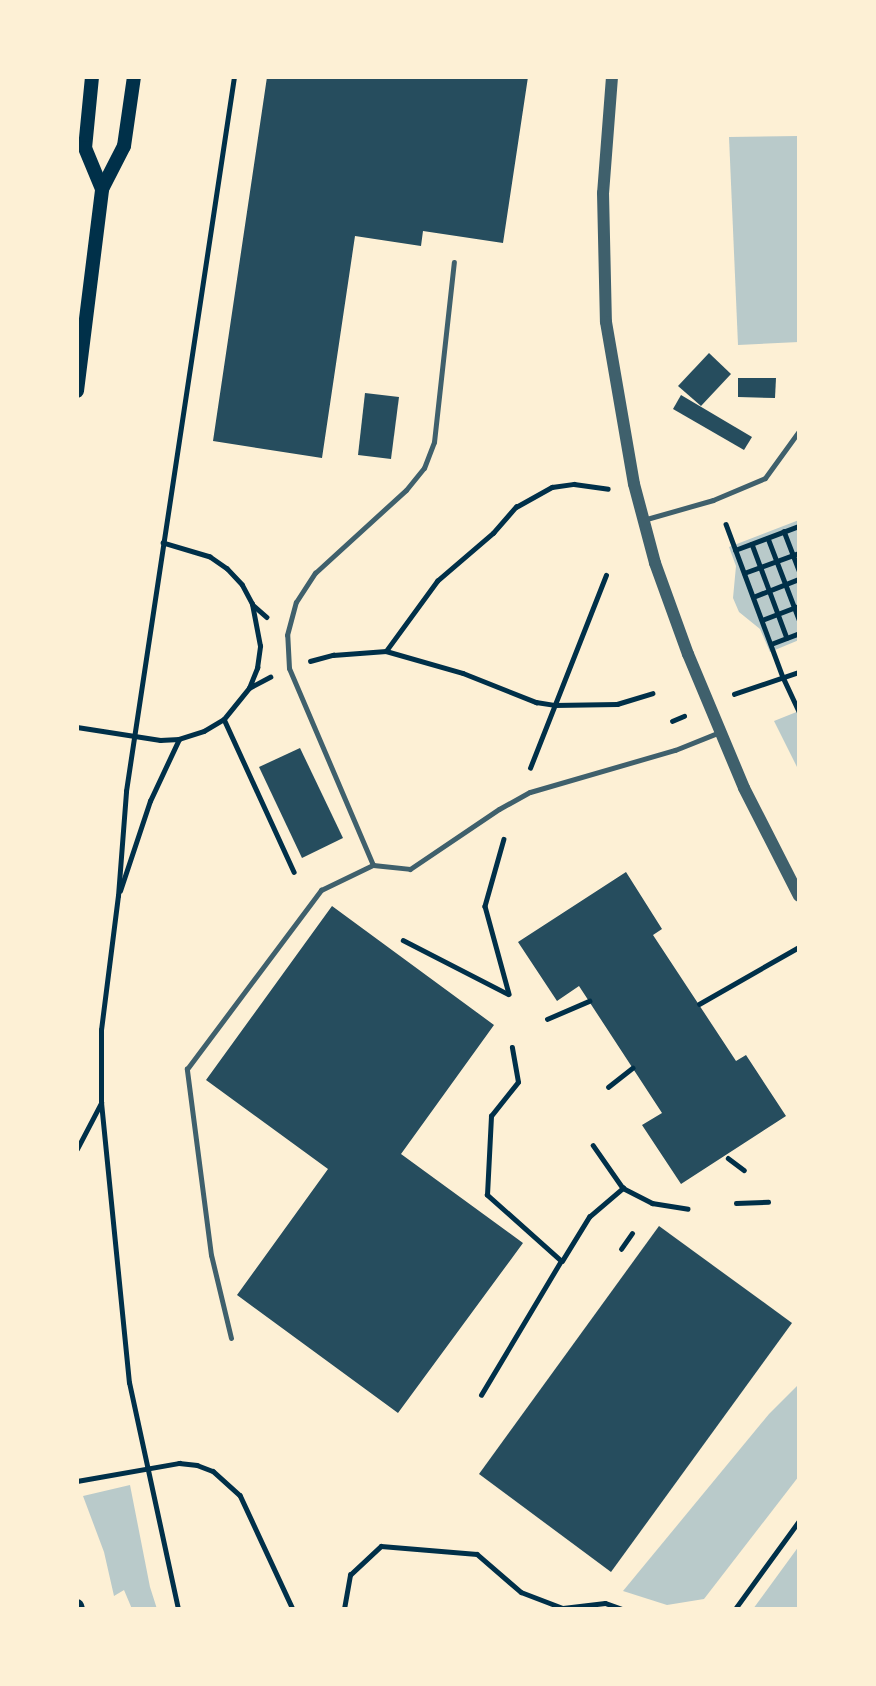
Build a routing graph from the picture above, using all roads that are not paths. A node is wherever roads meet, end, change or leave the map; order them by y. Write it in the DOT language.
graph roads {
  1 [pos="92,77"];
  2 [pos="134,77"];
  3 [pos="612,77"];
  4 [pos="102,189"];
  5 [pos="454,262"];
  6 [pos="77,391"];
  7 [pos="799,431"];
  8 [pos="643,520"];
  9 [pos="720,733"];
  10 [pos="373,864"];
  11 [pos="799,896"];
  12 [pos="232,1338"];
  1 -- 4 [label="main road"];
  2 -- 4 [label="main road"];
  3 -- 8 [label="street"];
  4 -- 6 [label="main road"];
  5 -- 10 [label="lane"];
  7 -- 8 [label="lane"];
  8 -- 9 [label="street"];
  9 -- 10 [label="lane"];
  9 -- 11 [label="street"];
  10 -- 12 [label="lane"];
}
